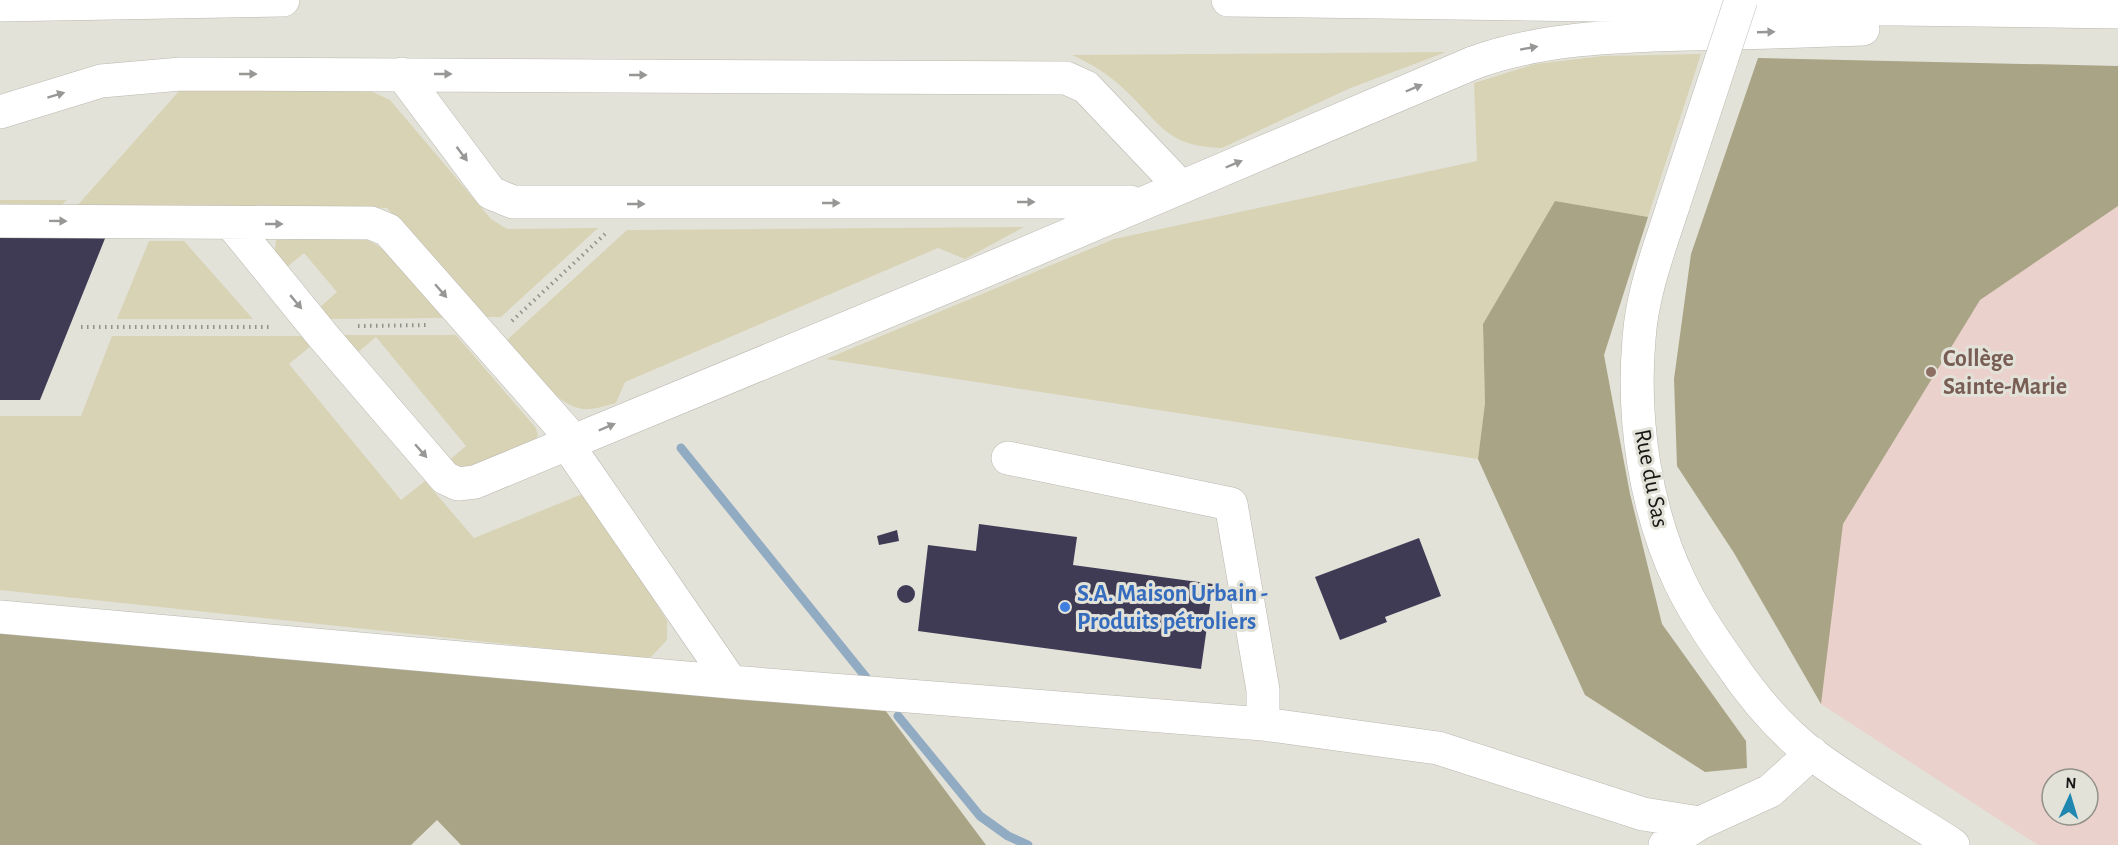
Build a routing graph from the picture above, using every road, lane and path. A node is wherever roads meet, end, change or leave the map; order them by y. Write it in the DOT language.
graph roads {
  1 [pos="283,0"];
  2 [pos="1228,0"];
  3 [pos="1741,0"];
  4 [pos="0,5"];
  5 [pos="2111,11"];
  6 [pos="402,74"];
  7 [pos="0,112"];
  8 [pos="1181,187"];
  9 [pos="1145,202"];
  10 [pos="636,204"];
  11 [pos="0,221"];
  12 [pos="232,224"];
  13 [pos="471,325"];
  14 [pos="81,327"];
  15 [pos="316,327"];
  16 [pos="571,443"];
  17 [pos="1008,458"];
  18 [pos="0,617"];
  19 [pos="731,682"];
  20 [pos="1263,723"];
  21 [pos="1812,753"];
  22 [pos="1700,823"];
  23 [pos="1665,845"];
  24 [pos="1953,845"];
  1 -- 4 [label="main road"];
  2 -- 5 [label="main road"];
  3 -- 21 [label="main road, Rue du Sas, bridge"];
  8 -- 5 [label="main road, one-way"];
  7 -- 6 [label="main road, one-way"];
  6 -- 8 [label="main road, one-way"];
  6 -- 10 [label="main road, one-way"];
  8 -- 9 [label="main road"];
  10 -- 9 [label="main road, one-way"];
  16 -- 9 [label="main road, one-way"];
  10 -- 13 [label="path"];
  11 -- 12 [label="main road, one-way"];
  12 -- 13 [label="main road, one-way"];
  12 -- 15 [label="main road, one-way"];
  13 -- 15 [label="path"];
  13 -- 16 [label="main road"];
  14 -- 15 [label="path"];
  15 -- 16 [label="main road, one-way"];
  16 -- 19 [label="main road"];
  17 -- 20 [label="main road"];
  18 -- 19 [label="main road"];
  19 -- 20 [label="main road"];
  20 -- 22 [label="main road"];
  21 -- 22 [label="main road"];
  21 -- 24 [label="main road, Rue du Sas"];
  22 -- 23 [label="main road"];
}
